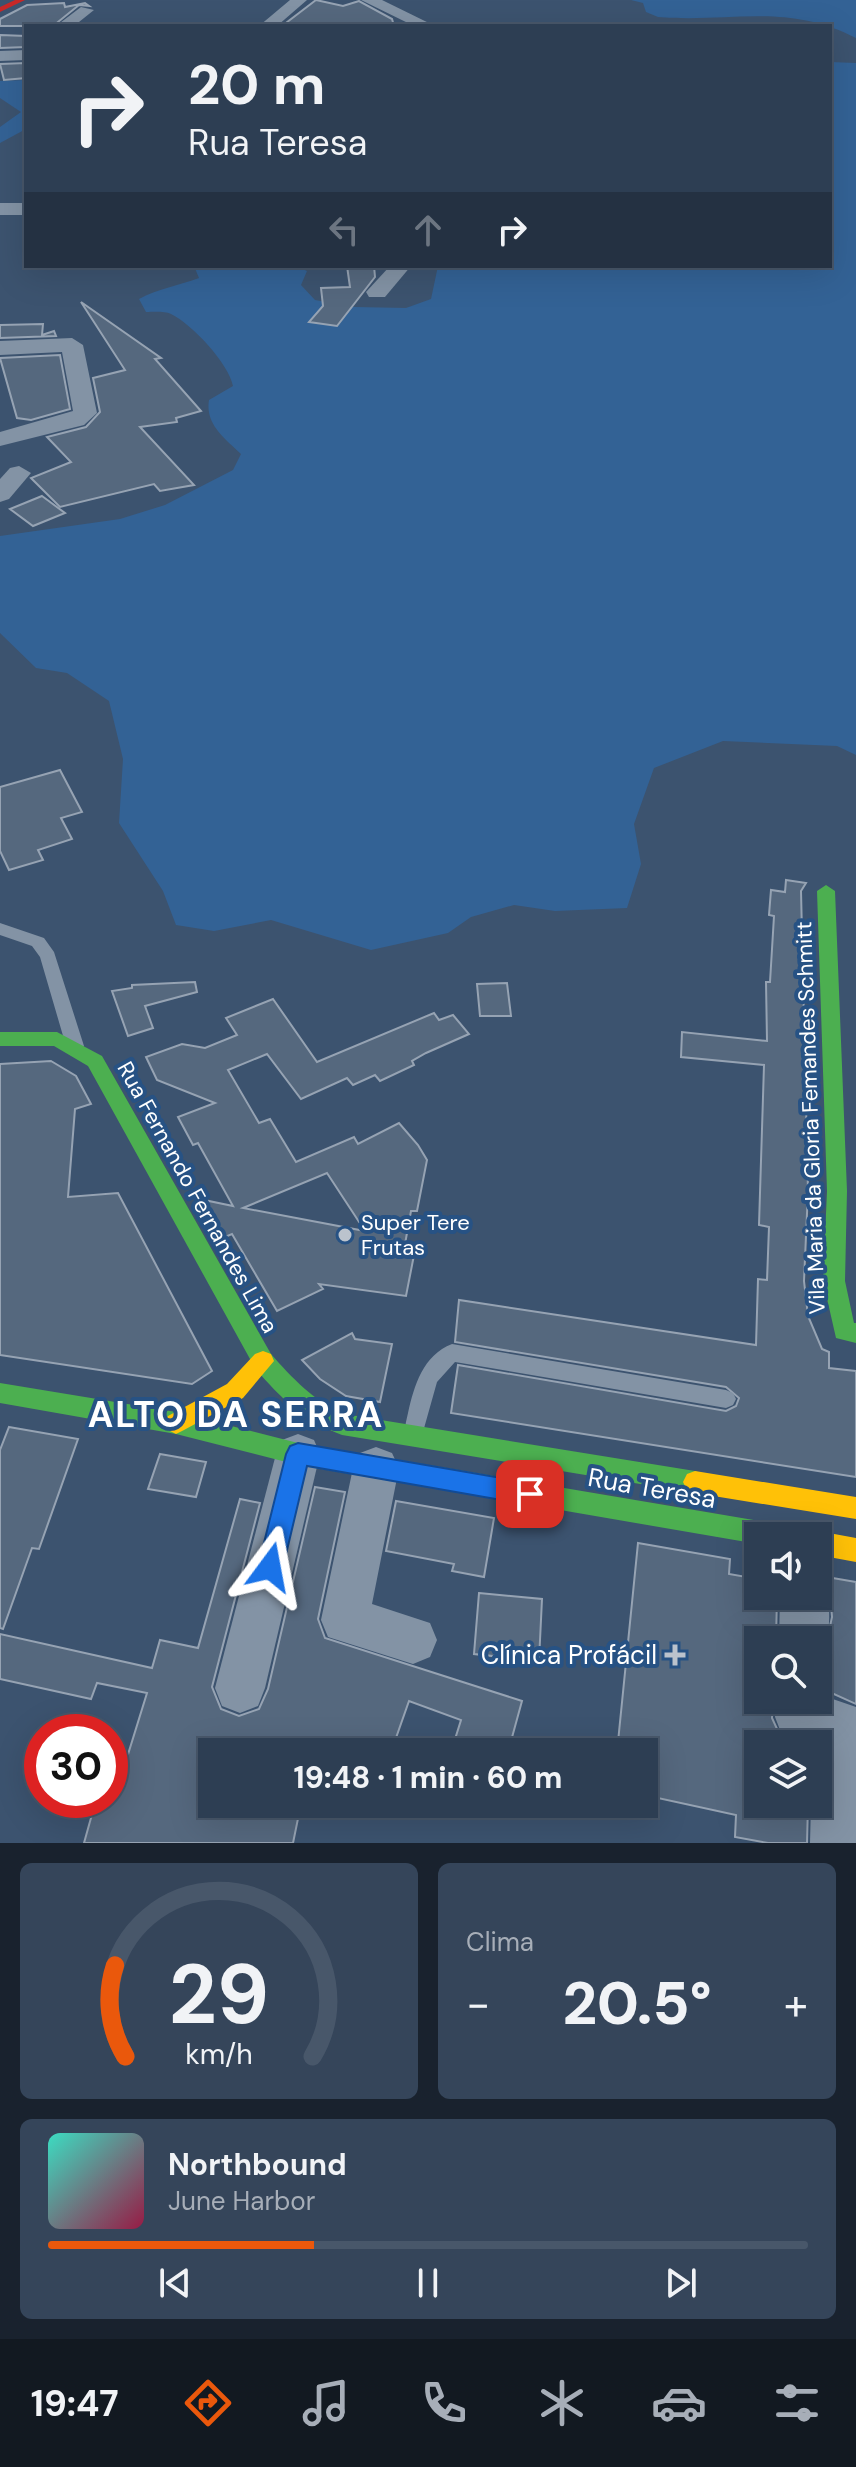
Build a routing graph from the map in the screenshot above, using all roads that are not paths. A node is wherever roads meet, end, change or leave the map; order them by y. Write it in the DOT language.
graph roads {
  1 [pos="21,0"];
  2 [pos="299,0"];
  3 [pos="369,0"];
  4 [pos="0,10"];
  5 [pos="86,10"];
  6 [pos="67,24"];
  7 [pos="269,24"];
  8 [pos="423,24"];
  9 [pos="24,55"];
  10 [pos="0,56"];
  11 [pos="0,209"];
  12 [pos="24,209"];
  13 [pos="399,268"];
  14 [pos="377,292"];
  15 [pos="0,348"];
  16 [pos="0,439"];
  17 [pos="19,473"];
  18 [pos="0,494"];
  19 [pos="826,891"];
  20 [pos="0,929"];
  21 [pos="0,1039"];
  22 [pos="75,1046"];
  23 [pos="856,1333"];
  24 [pos="263,1361"];
  25 [pos="0,1393"];
  26 [pos="726,1399"];
  27 [pos="176,1423"];
  28 [pos="413,1436"];
  29 [pos="298,1454"];
  30 [pos="376,1468"];
  31 [pos="856,1508"];
  32 [pos="744,1530"];
  33 [pos="832,1546"];
  34 [pos="856,1550"];
  35 [pos="413,1640"];
  36 [pos="240,1688"];
  37 [pos="800,1714"];
  38 [pos="836,1843"];
  1 -- 4 [label="main road"];
  2 -- 7 [label="street"];
  3 -- 8 [label="street"];
  5 -- 6 [label="street"];
  9 -- 10 [label="street"];
  11 -- 12 [label="street"];
  13 -- 14 [label="street"];
  15 -- 16 [label="street"];
  17 -- 18 [label="street"];
  19 -- 23 [label="main road, Vila Maria da Gloria Femandes Schmitt"];
  20 -- 22 [label="lane"];
  21 -- 22 [label="main road"];
  22 -- 24 [label="main road, Rua Fernando Fernandes Lima"];
  24 -- 27 [label="main road"];
  24 -- 28 [label="main road, Rua Teresa"];
  25 -- 27 [label="main road, Rua Teresa"];
  26 -- 28 [label="lane"];
  27 -- 29 [label="main road, Rua Teresa"];
  28 -- 31 [label="main road, Rua Teresa"];
  29 -- 30 [label="main road, Rua Teresa"];
  29 -- 36 [label="street"];
  30 -- 32 [label="main road, Rua Teresa"];
  30 -- 35 [label="street"];
  33 -- 34 [label="main road"];
  37 -- 38 [label="street"];
}
